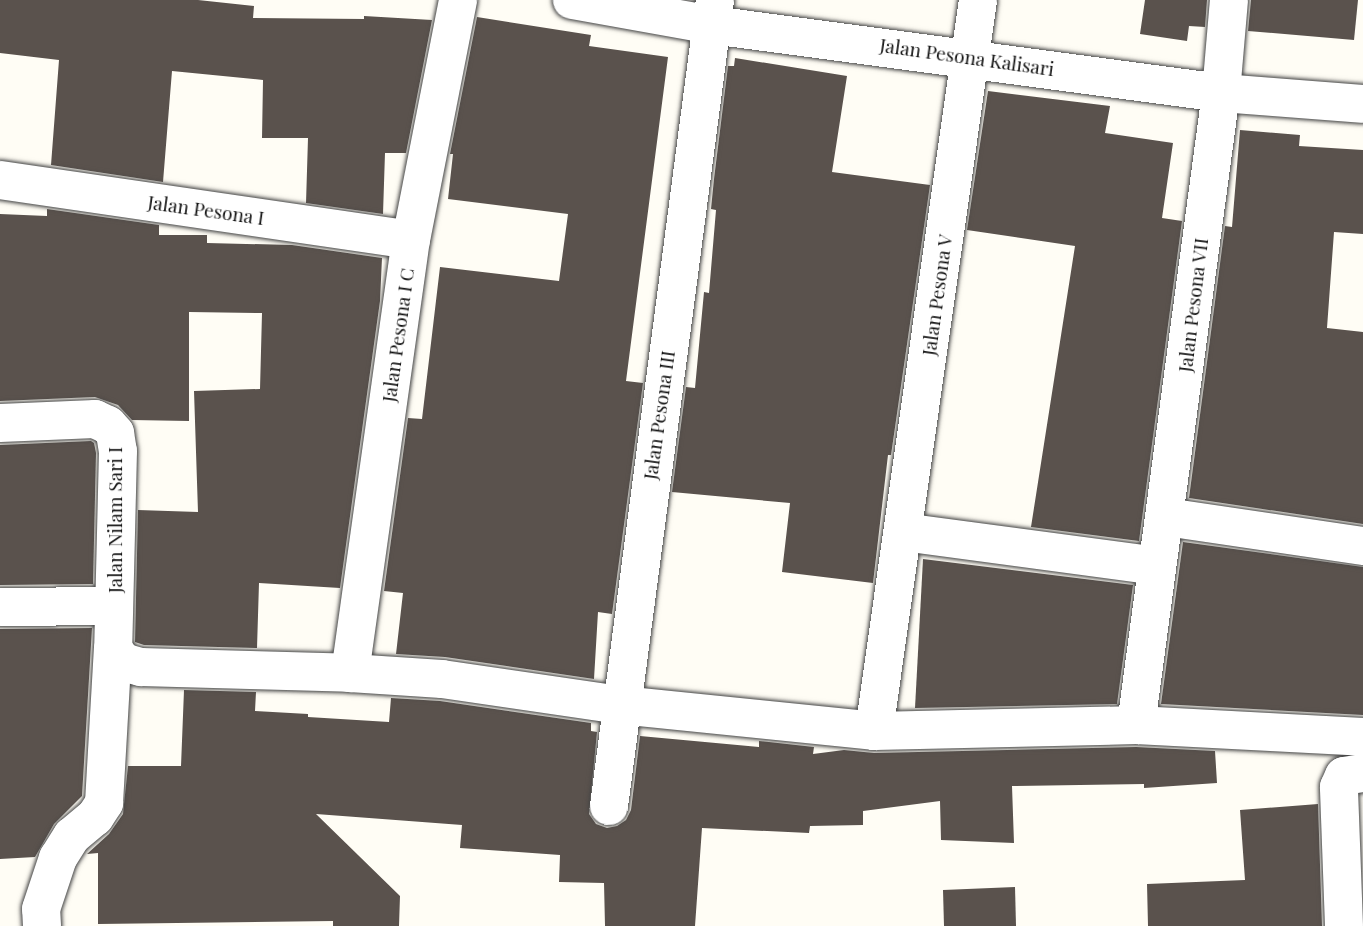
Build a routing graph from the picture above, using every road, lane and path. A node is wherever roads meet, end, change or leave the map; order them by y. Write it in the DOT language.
graph roads {
  1 [pos="458,0"];
  2 [pos="572,0"];
  3 [pos="978,0"];
  4 [pos="1229,0"];
  5 [pos="714,12"];
  6 [pos="970,57"];
  7 [pos="1221,93"];
  8 [pos="1363,104"];
  9 [pos="0,180"];
  10 [pos="411,240"];
  11 [pos="0,423"];
  12 [pos="1166,517"];
  13 [pos="903,532"];
  14 [pos="1363,546"];
  15 [pos="1157,566"];
  16 [pos="0,607"];
  17 [pos="114,607"];
  18 [pos="127,658"];
  19 [pos="350,673"];
  20 [pos="620,705"];
  21 [pos="1136,725"];
  22 [pos="874,732"];
  23 [pos="1363,737"];
  24 [pos="1353,774"];
  25 [pos="609,806"];
  26 [pos="42,926"];
  27 [pos="1344,926"];
  1 -- 10 [label="street, Jalan Pesona I C"];
  2 -- 5 [label="street, Jalan Pesona Kalisari"];
  3 -- 6 [label="street, Jalan Pesona V"];
  4 -- 7 [label="street, Jalan Pesona VII"];
  5 -- 6 [label="street, Jalan Pesona Kalisari"];
  5 -- 20 [label="street, Jalan Pesona III"];
  6 -- 7 [label="street, Jalan Pesona Kalisari"];
  6 -- 13 [label="street, Jalan Pesona V"];
  7 -- 8 [label="street, Jalan Pesona Kalisari"];
  7 -- 12 [label="street, Jalan Pesona VII"];
  9 -- 10 [label="street, Jalan Pesona I"];
  10 -- 19 [label="street, Jalan Pesona I C"];
  11 -- 17 [label="street, Jalan Nilam Sari I"];
  12 -- 14 [label="street"];
  12 -- 15 [label="street, Jalan Pesona VII"];
  13 -- 15 [label="street"];
  13 -- 22 [label="street, Jalan Pesona V"];
  15 -- 21 [label="street, Jalan Pesona VII"];
  16 -- 17 [label="street"];
  17 -- 18 [label="street, Jalan Nilam Sari I"];
  18 -- 19 [label="street"];
  18 -- 26 [label="street, Jalan Nilam Sari I"];
  19 -- 20 [label="street"];
  20 -- 22 [label="street"];
  20 -- 25 [label="street, Jalan Pesona III"];
  21 -- 22 [label="street"];
  21 -- 23 [label="street"];
  24 -- 27 [label="street"];
}
